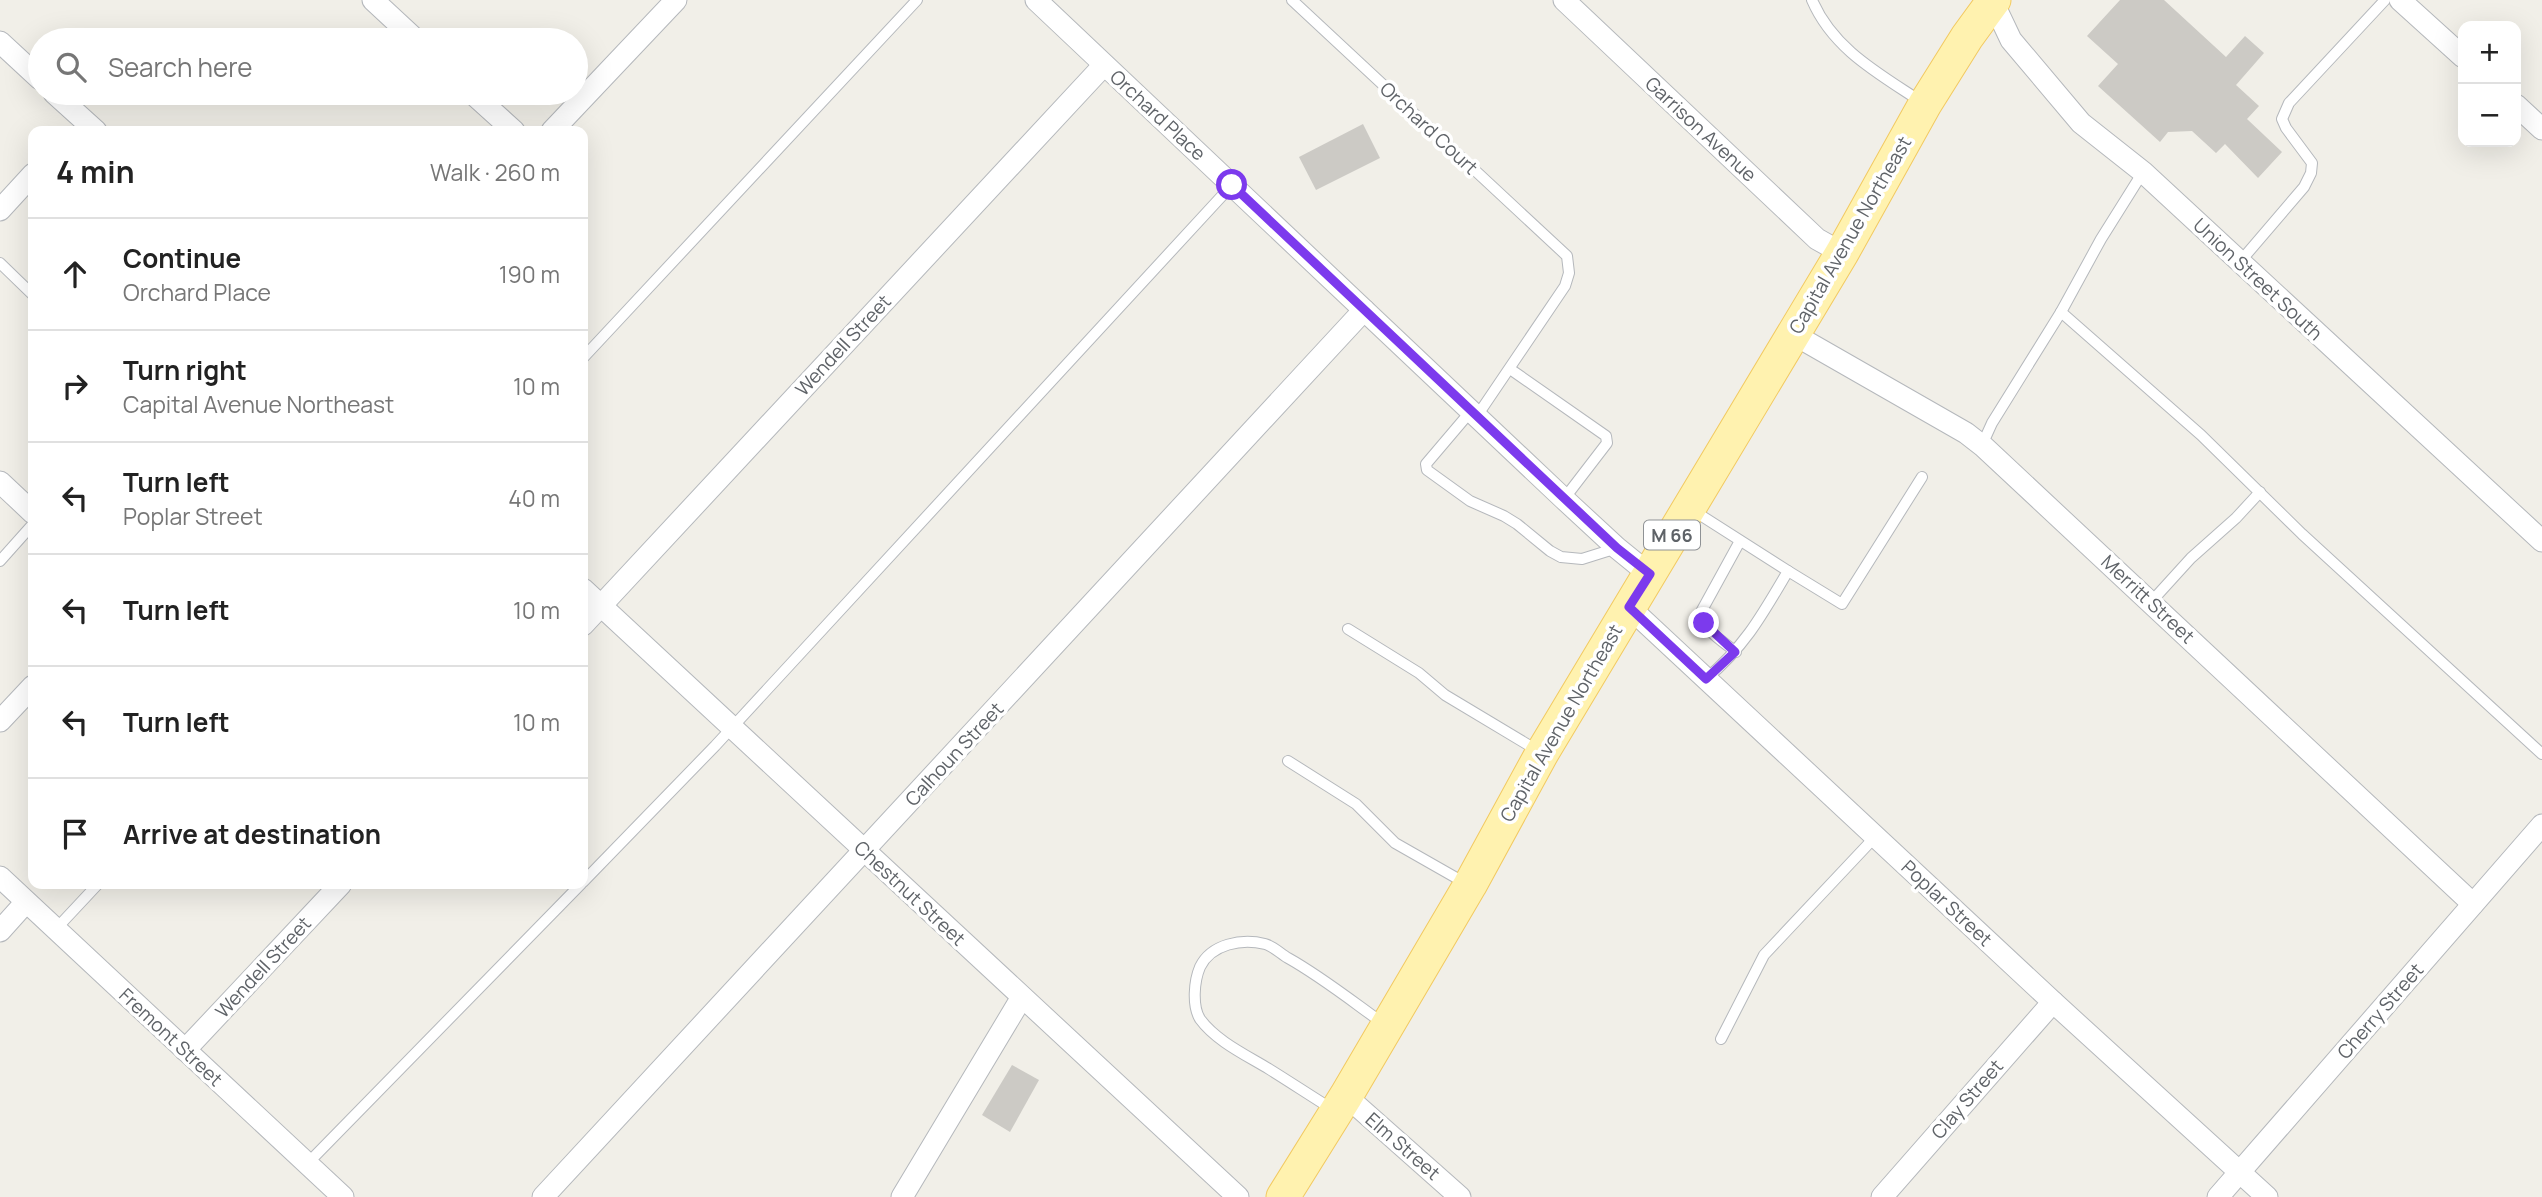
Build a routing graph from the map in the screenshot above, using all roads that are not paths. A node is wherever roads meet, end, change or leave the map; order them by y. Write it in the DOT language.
graph roads {
  1 [pos="373,0"];
  2 [pos="676,0"];
  3 [pos="917,0"];
  4 [pos="1036,0"];
  5 [pos="1292,0"];
  6 [pos="1564,0"];
  7 [pos="1812,0"];
  8 [pos="2385,0"];
  9 [pos="1993,1"];
  10 [pos="2411,3"];
  11 [pos="403,28"];
  12 [pos="0,41"];
  13 [pos="2458,52"];
  14 [pos="1104,65"];
  15 [pos="28,68"];
  16 [pos="588,93"];
  17 [pos="1924,104"];
  18 [pos="65,105"];
  19 [pos="485,105"];
  20 [pos="577,105"];
  21 [pos="2521,110"];
  22 [pos="83,126"];
  23 [pos="508,126"];
  24 [pos="557,126"];
  25 [pos="2542,129"];
  26 [pos="2144,172"];
  27 [pos="28,179"];
  28 [pos="1232,185"];
  29 [pos="0,210"];
  30 [pos="1842,253"];
  31 [pos="2239,262"];
  32 [pos="0,263"];
  33 [pos="28,290"];
  34 [pos="1364,310"];
  35 [pos="2060,312"];
  36 [pos="1793,334"];
  37 [pos="588,353"];
  38 [pos="1510,369"];
  39 [pos="1474,414"];
  40 [pos="1982,445"];
  41 [pos="1922,477"];
  42 [pos="0,482"];
  43 [pos="2260,492"];
  44 [pos="1564,499"];
  45 [pos="28,508"];
  46 [pos="1689,508"];
  47 [pos="28,530"];
  48 [pos="1740,541"];
  49 [pos="2542,541"];
  50 [pos="1617,548"];
  51 [pos="0,561"];
  52 [pos="1788,571"];
  53 [pos="1650,574"];
  54 [pos="588,594"];
  55 [pos="2151,602"];
  56 [pos="601,606"];
  57 [pos="1629,607"];
  58 [pos="588,620"];
  59 [pos="1348,629"];
  60 [pos="1735,652"];
  61 [pos="1706,679"];
  62 [pos="28,691"];
  63 [pos="0,721"];
  64 [pos="733,726"];
  65 [pos="1542,753"];
  66 [pos="2542,754"];
  67 [pos="1288,761"];
  68 [pos="2542,825"];
  69 [pos="1875,836"];
  70 [pos="865,850"];
  71 [pos="0,877"];
  72 [pos="588,877"];
  73 [pos="1469,885"];
  74 [pos="94,889"];
  75 [pos="336,889"];
  76 [pos="576,889"];
  77 [pos="26,902"];
  78 [pos="2473,904"];
  79 [pos="55,930"];
  80 [pos="0,931"];
  81 [pos="1022,997"];
  82 [pos="2053,1002"];
  83 [pos="1387,1026"];
  84 [pos="1721,1039"];
  85 [pos="185,1050"];
  86 [pos="1341,1104"];
  87 [pos="307,1164"];
  88 [pos="2239,1172"];
  89 [pos="343,1197"];
  90 [pos="543,1197"];
  91 [pos="902,1197"];
  92 [pos="1238,1197"];
  93 [pos="1283,1197"];
  94 [pos="1460,1197"];
  95 [pos="1882,1197"];
  96 [pos="2218,1197"];
  97 [pos="2267,1197"];
  1 -- 11 [label="street"];
  2 -- 16 [label="street"];
  3 -- 37 [label="lane"];
  4 -- 14 [label="street, Orchard Place"];
  5 -- 38 [label="lane, Orchard Court"];
  6 -- 30 [label="street, Garrison Avenue"];
  7 -- 17 [label="lane"];
  8 -- 31 [label="lane"];
  9 -- 17 [label="main road, Capital Avenue Northeast / M 66"];
  9 -- 26 [label="street, Union Street South"];
  10 -- 13 [label="street"];
  12 -- 15 [label="street"];
  14 -- 28 [label="street, Orchard Place"];
  14 -- 56 [label="street, Wendell Street"];
  17 -- 30 [label="main road, Capital Avenue Northeast / M 66"];
  18 -- 22 [label="street"];
  19 -- 23 [label="street"];
  20 -- 24 [label="street"];
  21 -- 25 [label="street"];
  26 -- 31 [label="street, Union Street South"];
  26 -- 35 [label="lane"];
  27 -- 29 [label="street"];
  28 -- 34 [label="street, Orchard Place"];
  28 -- 64 [label="lane"];
  30 -- 36 [label="main road, Capital Avenue Northeast / M 66"];
  31 -- 49 [label="street, Union Street South"];
  32 -- 33 [label="lane"];
  34 -- 39 [label="street, Orchard Place"];
  34 -- 70 [label="street, Calhoun Street"];
  35 -- 40 [label="lane"];
  35 -- 43 [label="lane"];
  36 -- 40 [label="street, Merritt Street"];
  36 -- 46 [label="main road, Capital Avenue Northeast / M 66"];
  38 -- 39 [label="lane"];
  38 -- 44 [label="lane"];
  39 -- 44 [label="street, Orchard Place"];
  39 -- 50 [label="lane"];
  40 -- 55 [label="street, Merritt Street"];
  41 -- 52 [label="lane"];
  42 -- 45 [label="street"];
  43 -- 55 [label="lane"];
  43 -- 66 [label="lane"];
  44 -- 50 [label="street, Orchard Place"];
  46 -- 48 [label="lane"];
  46 -- 53 [label="main road, Capital Avenue Northeast / M 66"];
  47 -- 51 [label="lane"];
  48 -- 52 [label="lane"];
  48 -- 60 [label="lane"];
  50 -- 53 [label="street, Orchard Place"];
  52 -- 60 [label="lane"];
  53 -- 57 [label="main road, Capital Avenue Northeast / M 66"];
  54 -- 56 [label="street, Chestnut Street"];
  55 -- 78 [label="street, Merritt Street"];
  56 -- 58 [label="street, Wendell Street"];
  56 -- 64 [label="street, Chestnut Street"];
  57 -- 61 [label="street, Poplar Street"];
  57 -- 65 [label="main road, Capital Avenue Northeast / M 66"];
  59 -- 65 [label="lane"];
  60 -- 61 [label="lane"];
  61 -- 69 [label="street, Poplar Street"];
  62 -- 63 [label="street"];
  64 -- 70 [label="street, Chestnut Street"];
  64 -- 72 [label="lane"];
  65 -- 73 [label="main road, Capital Avenue Northeast / M 66"];
  67 -- 73 [label="lane"];
  68 -- 78 [label="street, Cherry Street"];
  69 -- 82 [label="street, Poplar Street"];
  69 -- 84 [label="lane"];
  70 -- 81 [label="street, Chestnut Street"];
  70 -- 90 [label="street, Calhoun Street"];
  71 -- 77 [label="street, Fremont Street"];
  73 -- 83 [label="main road, Capital Avenue Northeast / M 66"];
  74 -- 79 [label="lane"];
  75 -- 85 [label="street, Wendell Street"];
  76 -- 87 [label="lane"];
  77 -- 79 [label="street, Fremont Street"];
  77 -- 80 [label="street"];
  78 -- 88 [label="street, Cherry Street"];
  79 -- 85 [label="street, Fremont Street"];
  81 -- 91 [label="street"];
  81 -- 92 [label="street, Chestnut Street"];
  82 -- 88 [label="street, Poplar Street"];
  82 -- 95 [label="street, Clay Street"];
  83 -- 86 [label="main road, Capital Avenue Northeast / M 66"];
  83 -- 86 [label="lane"];
  85 -- 87 [label="street, Fremont Street"];
  86 -- 93 [label="main road, Capital Avenue Northeast / M 66"];
  86 -- 94 [label="street, Elm Street"];
  87 -- 89 [label="street, Fremont Street"];
  88 -- 96 [label="street, Cherry Street"];
  88 -- 97 [label="street, Poplar Street"];
}
